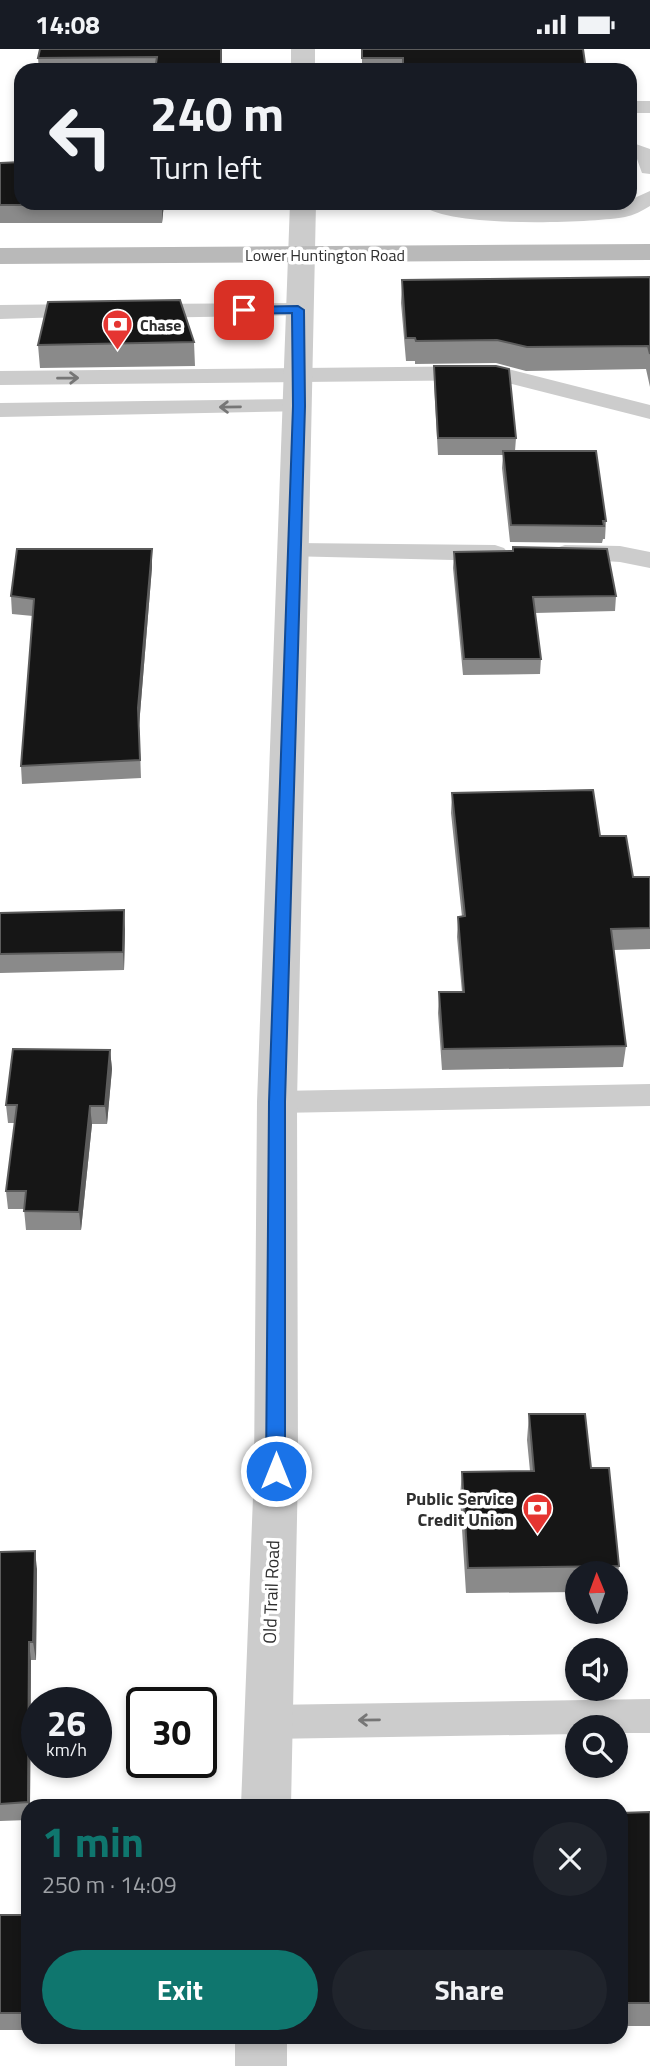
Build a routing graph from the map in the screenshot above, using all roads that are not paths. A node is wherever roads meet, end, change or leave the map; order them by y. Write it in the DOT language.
graph roads {
  1 [pos="637,151"];
  2 [pos="650,168"];
  3 [pos="303,210"];
  4 [pos="446,210"];
  5 [pos="554,210"];
  6 [pos="650,252"];
  7 [pos="303,255"];
  8 [pos="0,256"];
  9 [pos="298,310"];
  10 [pos="0,312"];
  11 [pos="0,378"];
  12 [pos="299,391"];
  13 [pos="0,410"];
  14 [pos="650,412"];
  15 [pos="294,551"];
  16 [pos="650,560"];
  17 [pos="650,1095"];
  18 [pos="277,1102"];
  19 [pos="650,1716"];
  20 [pos="268,1722"];
  21 [pos="266,1799"];
  22 [pos="261,2044"];
  23 [pos="261,2066"];
  1 -- 2 [label="lane"];
  3 -- 7 [label="street, Old Trail Road"];
  4 -- 5 [label="lane"];
  6 -- 7 [label="main road, Lower Huntington Road"];
  7 -- 8 [label="main road, Lower Huntington Road"];
  7 -- 9 [label="street, Old Trail Road"];
  9 -- 10 [label="lane"];
  9 -- 12 [label="street, Old Trail Road"];
  11 -- 12 [label="lane, one-way"];
  12 -- 13 [label="lane, one-way"];
  12 -- 14 [label="lane"];
  12 -- 15 [label="street, Old Trail Road"];
  15 -- 16 [label="lane"];
  15 -- 18 [label="street, Old Trail Road"];
  17 -- 18 [label="lane"];
  18 -- 20 [label="street, Old Trail Road"];
  19 -- 20 [label="lane, one-way"];
  20 -- 21 [label="street, Old Trail Road"];
  22 -- 23 [label="street"];
}
